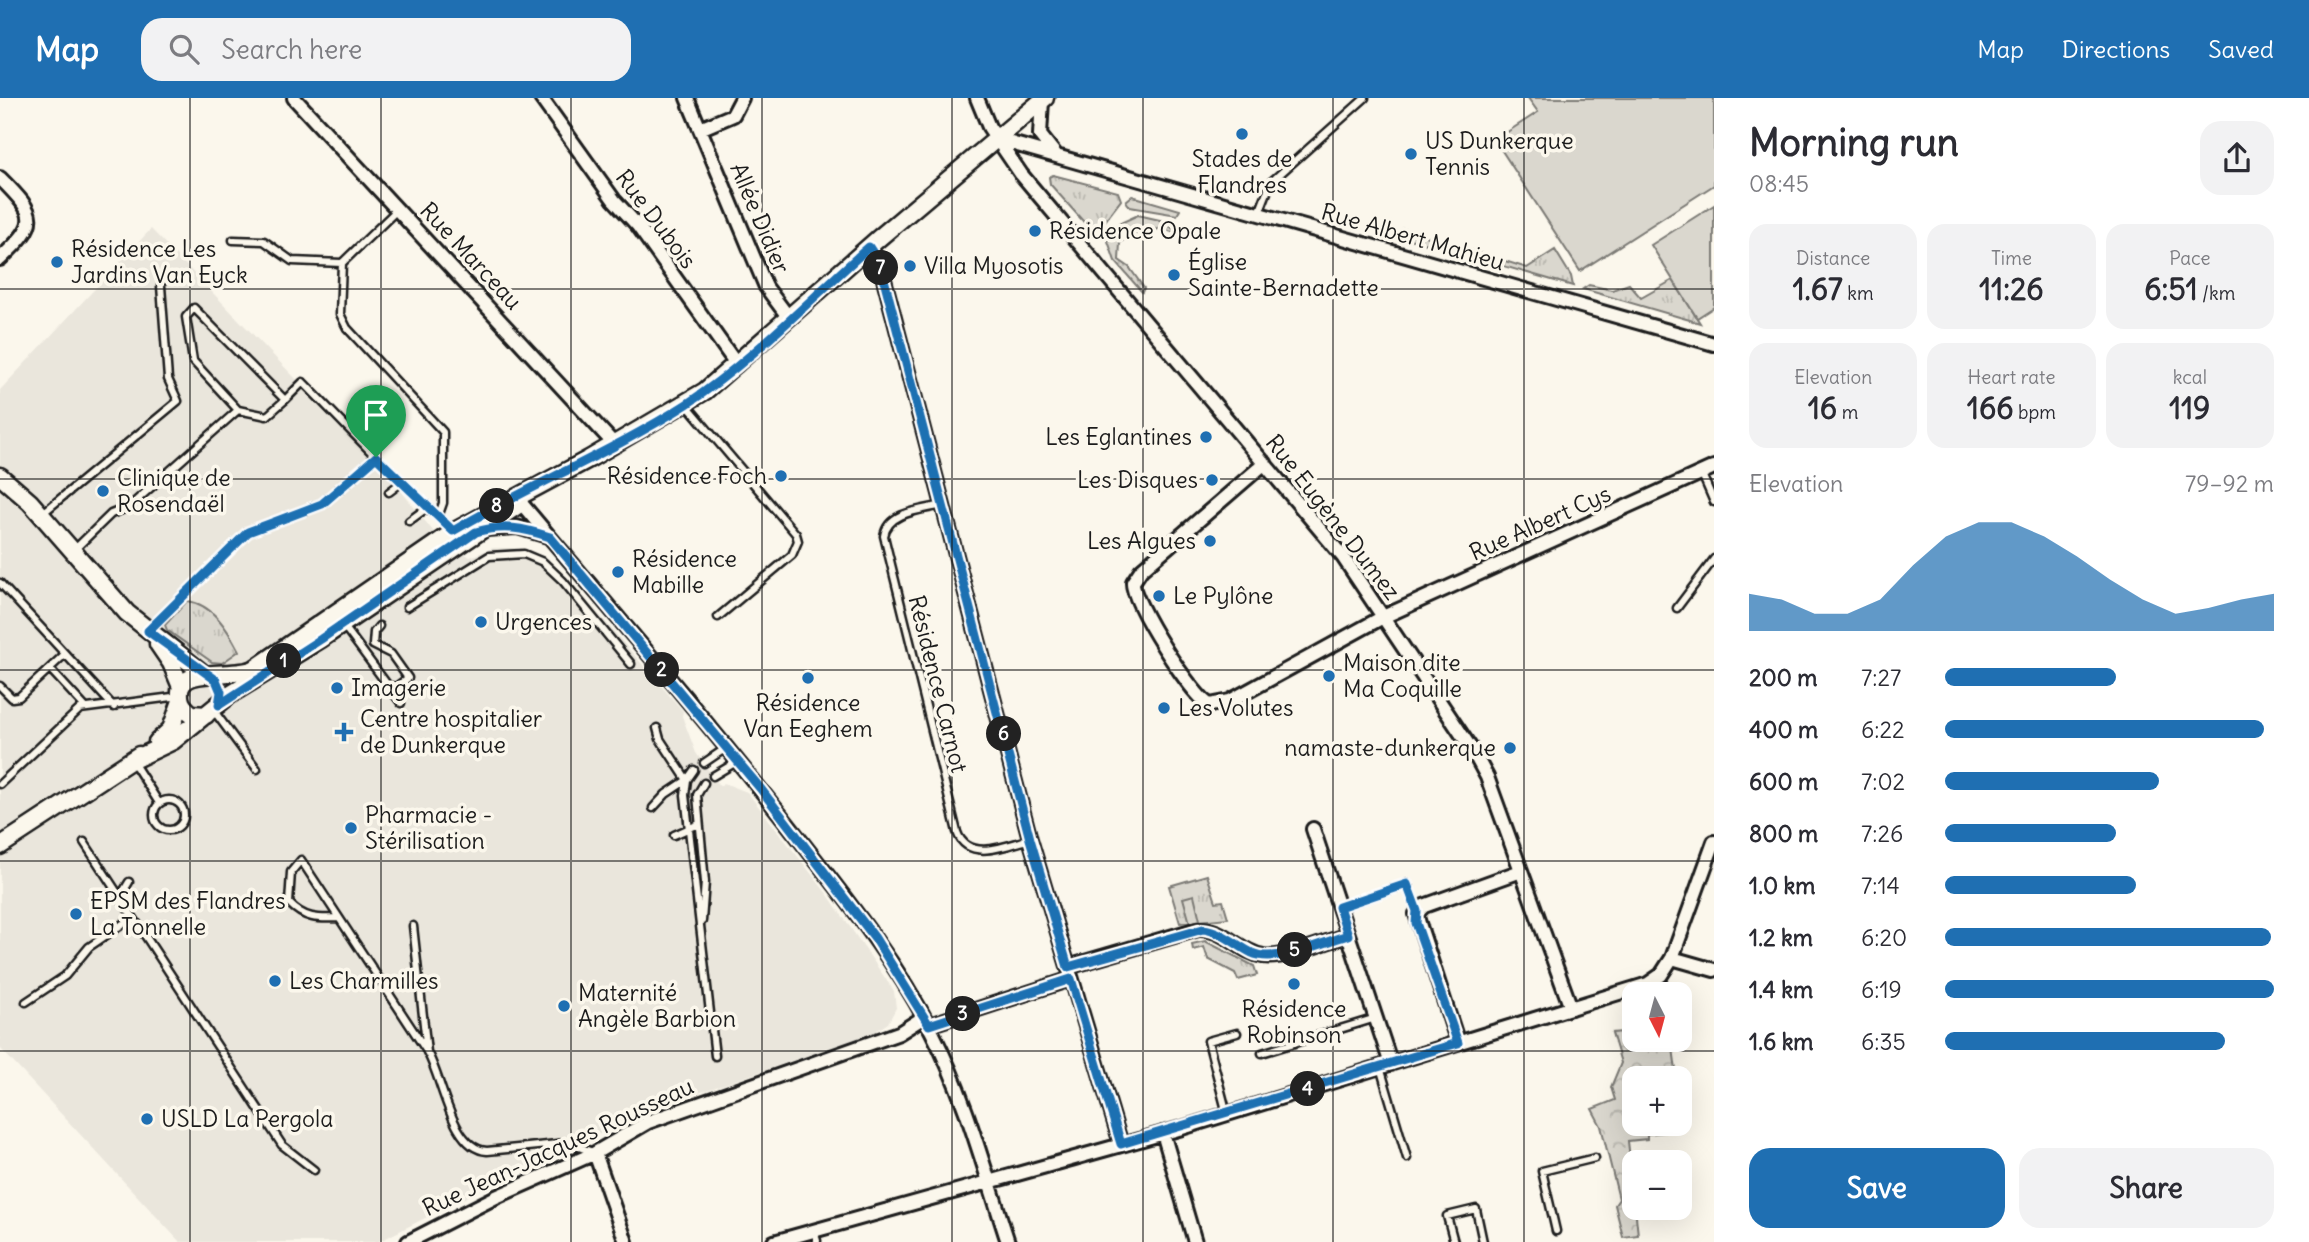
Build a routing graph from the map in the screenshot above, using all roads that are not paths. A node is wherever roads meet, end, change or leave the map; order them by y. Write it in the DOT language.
graph roads {
  1 [pos="293,98"];
  2 [pos="541,98"];
  3 [pos="687,98"];
  4 [pos="742,98"];
  5 [pos="977,98"];
  6 [pos="1365,98"];
  7 [pos="1043,99"];
  8 [pos="700,129"];
  9 [pos="997,139"];
  10 [pos="1061,158"];
  11 [pos="0,178"];
  12 [pos="398,209"];
  13 [pos="1258,215"];
  14 [pos="233,240"];
  15 [pos="869,247"];
  16 [pos="0,260"];
  17 [pos="341,263"];
  18 [pos="161,286"];
  19 [pos="789,317"];
  20 [pos="1714,344"];
  21 [pos="737,365"];
  22 [pos="285,400"];
  23 [pos="686,404"];
  24 [pos="238,410"];
  25 [pos="615,445"];
  26 [pos="376,457"];
  27 [pos="1265,463"];
  28 [pos="1714,467"];
  29 [pos="1701,472"];
  30 [pos="0,476"];
  31 [pos="402,482"];
  32 [pos="388,492"];
  33 [pos="518,500"];
  34 [pos="1714,502"];
  35 [pos="945,504"];
  36 [pos="428,507"];
  37 [pos="41,514"];
  38 [pos="438,517"];
  39 [pos="409,521"];
  40 [pos="464,535"];
  41 [pos="550,537"];
  42 [pos="72,552"];
  43 [pos="1714,559"];
  44 [pos="0,583"];
  45 [pos="407,607"];
  46 [pos="1677,608"];
  47 [pos="718,617"];
  48 [pos="1384,617"];
  49 [pos="338,619"];
  50 [pos="379,626"];
  51 [pos="148,631"];
  52 [pos="65,654"];
  53 [pos="631,664"];
  54 [pos="50,669"];
  55 [pos="206,674"];
  56 [pos="387,685"];
  57 [pos="0,686"];
  58 [pos="180,695"];
  59 [pos="401,703"];
  60 [pos="85,707"];
  61 [pos="114,707"];
  62 [pos="213,710"];
  63 [pos="657,728"];
  64 [pos="727,747"];
  65 [pos="131,761"];
  66 [pos="738,761"];
  67 [pos="704,763"];
  68 [pos="257,769"];
  69 [pos="694,770"];
  70 [pos="713,776"];
  71 [pos="687,780"];
  72 [pos="704,783"];
  73 [pos="0,784"];
  74 [pos="159,803"];
  75 [pos="653,808"];
  76 [pos="699,824"];
  77 [pos="1313,829"];
  78 [pos="688,830"];
  79 [pos="674,835"];
  80 [pos="1030,839"];
  81 [pos="84,842"];
  82 [pos="1714,842"];
  83 [pos="0,846"];
  84 [pos="1521,871"];
  85 [pos="129,882"];
  86 [pos="120,897"];
  87 [pos="1339,907"];
  88 [pos="1417,911"];
  89 [pos="133,917"];
  90 [pos="338,918"];
  91 [pos="413,926"];
  92 [pos="702,926"];
  93 [pos="1348,935"];
  94 [pos="1672,958"];
  95 [pos="1714,970"];
  96 [pos="1069,973"];
  97 [pos="26,1002"];
  98 [pos="1571,1008"];
  99 [pos="1376,1018"];
  100 [pos="926,1021"];
  101 [pos="1237,1033"];
  102 [pos="1458,1043"];
  103 [pos="427,1052"];
  104 [pos="1262,1053"];
  105 [pos="715,1056"];
  106 [pos="1386,1065"];
  107 [pos="1227,1114"];
  108 [pos="1163,1133"];
  109 [pos="1121,1144"];
  110 [pos="595,1153"];
  111 [pos="1407,1158"];
  112 [pos="1595,1158"];
  113 [pos="314,1170"];
  114 [pos="988,1181"];
  115 [pos="1556,1231"];
  116 [pos="815,1236"];
  117 [pos="408,1242"];
  118 [pos="626,1242"];
  119 [pos="774,1242"];
  120 [pos="1008,1242"];
  121 [pos="1195,1242"];
  122 [pos="1454,1242"];
  123 [pos="1483,1242"];
  1 -- 12 [label="street, Rue Marceau"];
  2 -- 21 [label="street, Rue Dubois"];
  3 -- 8 [label="street, Allée Didier"];
  4 -- 8 [label="street"];
  5 -- 9 [label="street, Rue Eugène Dumez"];
  6 -- 13 [label="lane"];
  7 -- 9 [label="street"];
  7 -- 10 [label="street"];
  8 -- 19 [label="street, Allée Didier"];
  9 -- 10 [label="street, Rue Albert Mahieu"];
  9 -- 15 [label="street"];
  9 -- 27 [label="street, Rue Eugène Dumez"];
  10 -- 13 [label="street, Rue Albert Mahieu"];
  11 -- 16 [label="street"];
  12 -- 17 [label="lane"];
  12 -- 25 [label="street, Rue Marceau"];
  13 -- 20 [label="street, Rue Albert Mahieu"];
  14 -- 17 [label="lane"];
  15 -- 19 [label="street"];
  15 -- 35 [label="street"];
  17 -- 38 [label="lane"];
  18 -- 37 [label="lane"];
  19 -- 21 [label="street"];
  21 -- 23 [label="street"];
  22 -- 24 [label="lane"];
  22 -- 24 [label="lane"];
  22 -- 26 [label="lane"];
  23 -- 25 [label="street"];
  23 -- 47 [label="lane"];
  24 -- 42 [label="lane"];
  25 -- 33 [label="street"];
  26 -- 31 [label="lane"];
  26 -- 51 [label="lane"];
  27 -- 48 [label="street, Rue Eugène Dumez"];
  27 -- 48 [label="street, Rue Albert Cys"];
  28 -- 29 [label="street, Rue Albert Cys"];
  29 -- 34 [label="lane"];
  29 -- 48 [label="street, Rue Albert Cys"];
  30 -- 37 [label="street"];
  31 -- 32 [label="lane"];
  31 -- 36 [label="lane"];
  33 -- 40 [label="street"];
  33 -- 40 [label="street"];
  33 -- 41 [label="street"];
  35 -- 80 [label="street"];
  35 -- 80 [label="lane, Résidence Carnot"];
  36 -- 38 [label="lane"];
  36 -- 39 [label="lane"];
  37 -- 42 [label="street"];
  38 -- 40 [label="lane"];
  40 -- 41 [label="street"];
  40 -- 49 [label="street"];
  41 -- 64 [label="street"];
  42 -- 51 [label="street"];
  43 -- 46 [label="lane"];
  44 -- 52 [label="lane"];
  45 -- 53 [label="lane"];
  48 -- 84 [label="street, Rue Eugène Dumez"];
  49 -- 55 [label="street"];
  49 -- 56 [label="lane"];
  49 -- 62 [label="street"];
  50 -- 56 [label="lane"];
  51 -- 55 [label="street"];
  51 -- 58 [label="street"];
  52 -- 54 [label="lane"];
  52 -- 61 [label="lane"];
  54 -- 57 [label="lane"];
  54 -- 60 [label="lane"];
  55 -- 58 [label="street"];
  55 -- 62 [label="street"];
  56 -- 59 [label="lane"];
  58 -- 61 [label="lane"];
  58 -- 62 [label="street"];
  58 -- 65 [label="street"];
  60 -- 61 [label="lane"];
  60 -- 73 [label="lane"];
  62 -- 65 [label="street"];
  62 -- 68 [label="lane"];
  63 -- 71 [label="lane"];
  64 -- 66 [label="street"];
  64 -- 67 [label="lane"];
  65 -- 74 [label="lane"];
  65 -- 83 [label="street"];
  66 -- 70 [label="lane"];
  66 -- 100 [label="street"];
  69 -- 71 [label="lane"];
  71 -- 75 [label="lane"];
  71 -- 78 [label="lane"];
  72 -- 76 [label="lane"];
  74 -- 74 [label="lane"];
  76 -- 78 [label="lane"];
  76 -- 92 [label="lane"];
  77 -- 87 [label="street"];
  78 -- 79 [label="lane"];
  78 -- 92 [label="lane"];
  80 -- 96 [label="street"];
  81 -- 86 [label="lane"];
  82 -- 94 [label="street"];
  84 -- 88 [label="street"];
  84 -- 98 [label="street, Rue Eugène Dumez"];
  85 -- 86 [label="lane"];
  86 -- 89 [label="lane"];
  87 -- 88 [label="lane"];
  87 -- 93 [label="street"];
  88 -- 102 [label="street"];
  89 -- 97 [label="lane"];
  89 -- 113 [label="lane"];
  90 -- 90 [label="lane"];
  90 -- 103 [label="lane"];
  91 -- 103 [label="lane"];
  92 -- 105 [label="lane"];
  93 -- 96 [label="street, Rue Jean-Jacques Rousseau"];
  93 -- 99 [label="street"];
  94 -- 95 [label="street"];
  94 -- 98 [label="street"];
  96 -- 100 [label="street, Rue Jean-Jacques Rousseau"];
  96 -- 109 [label="street"];
  98 -- 102 [label="street"];
  99 -- 104 [label="lane"];
  99 -- 106 [label="street"];
  100 -- 110 [label="street, Rue Jean-Jacques Rousseau"];
  100 -- 114 [label="street"];
  101 -- 107 [label="lane"];
  102 -- 106 [label="street"];
  103 -- 110 [label="lane"];
  106 -- 107 [label="street"];
  106 -- 111 [label="lane"];
  107 -- 108 [label="street"];
  108 -- 109 [label="street"];
  108 -- 121 [label="street"];
  109 -- 114 [label="street"];
  110 -- 117 [label="street, Rue Jean-Jacques Rousseau"];
  110 -- 118 [label="street"];
  112 -- 115 [label="lane"];
  114 -- 116 [label="street"];
  114 -- 120 [label="street"];
  116 -- 119 [label="street"];
  122 -- 123 [label="lane"];
}
